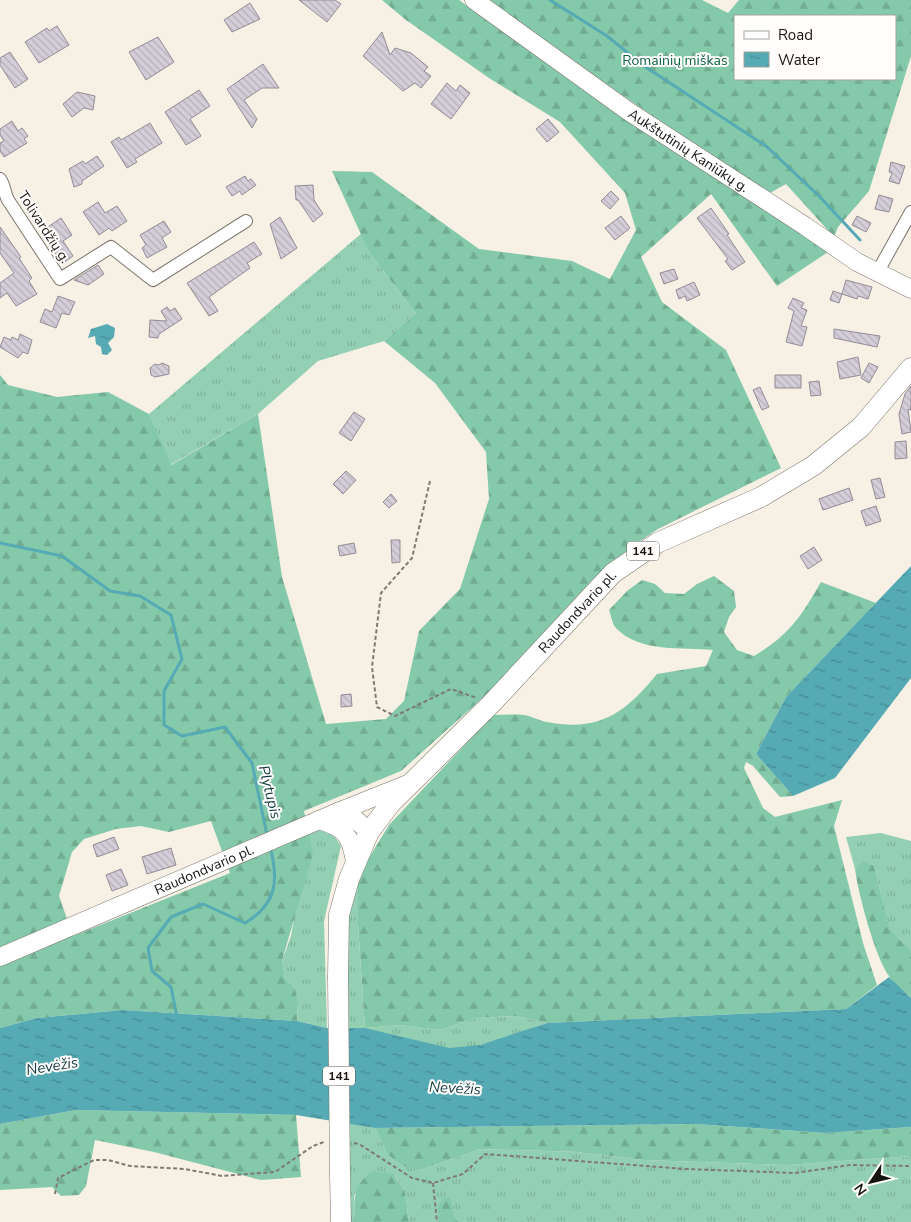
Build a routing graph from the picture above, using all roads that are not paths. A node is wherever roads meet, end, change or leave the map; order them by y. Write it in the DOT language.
graph roads {
  1 [pos="474,0"];
  2 [pos="0,179"];
  3 [pos="911,212"];
  4 [pos="246,221"];
  5 [pos="877,272"];
  6 [pos="911,289"];
  7 [pos="911,368"];
  8 [pos="411,783"];
  9 [pos="340,811"];
  10 [pos="319,820"];
  11 [pos="369,832"];
  12 [pos="346,833"];
  13 [pos="355,861"];
  14 [pos="0,957"];
  15 [pos="341,1222"];
  1 -- 5 [label="main road, Aukštutinių Kaniūkų g."];
  2 -- 4 [label="street, Tolivardžių g."];
  3 -- 5 [label="street"];
  5 -- 6 [label="main road, Aukštutinių Kaniūkų g."];
  7 -- 8 [label="main road, Raudondvario pl. / 141"];
  8 -- 9 [label="main road, Raudondvario pl."];
  8 -- 11 [label="main road, Raudondvario pl. / 141"];
  9 -- 10 [label="main road, Raudondvario pl."];
  9 -- 11 [label="main road"];
  10 -- 12 [label="main road"];
  10 -- 14 [label="main road, Raudondvario pl."];
  11 -- 12 [label="main road"];
  11 -- 13 [label="main road, 141"];
  12 -- 13 [label="main road"];
  13 -- 15 [label="main road, 141, bridge"];
}
